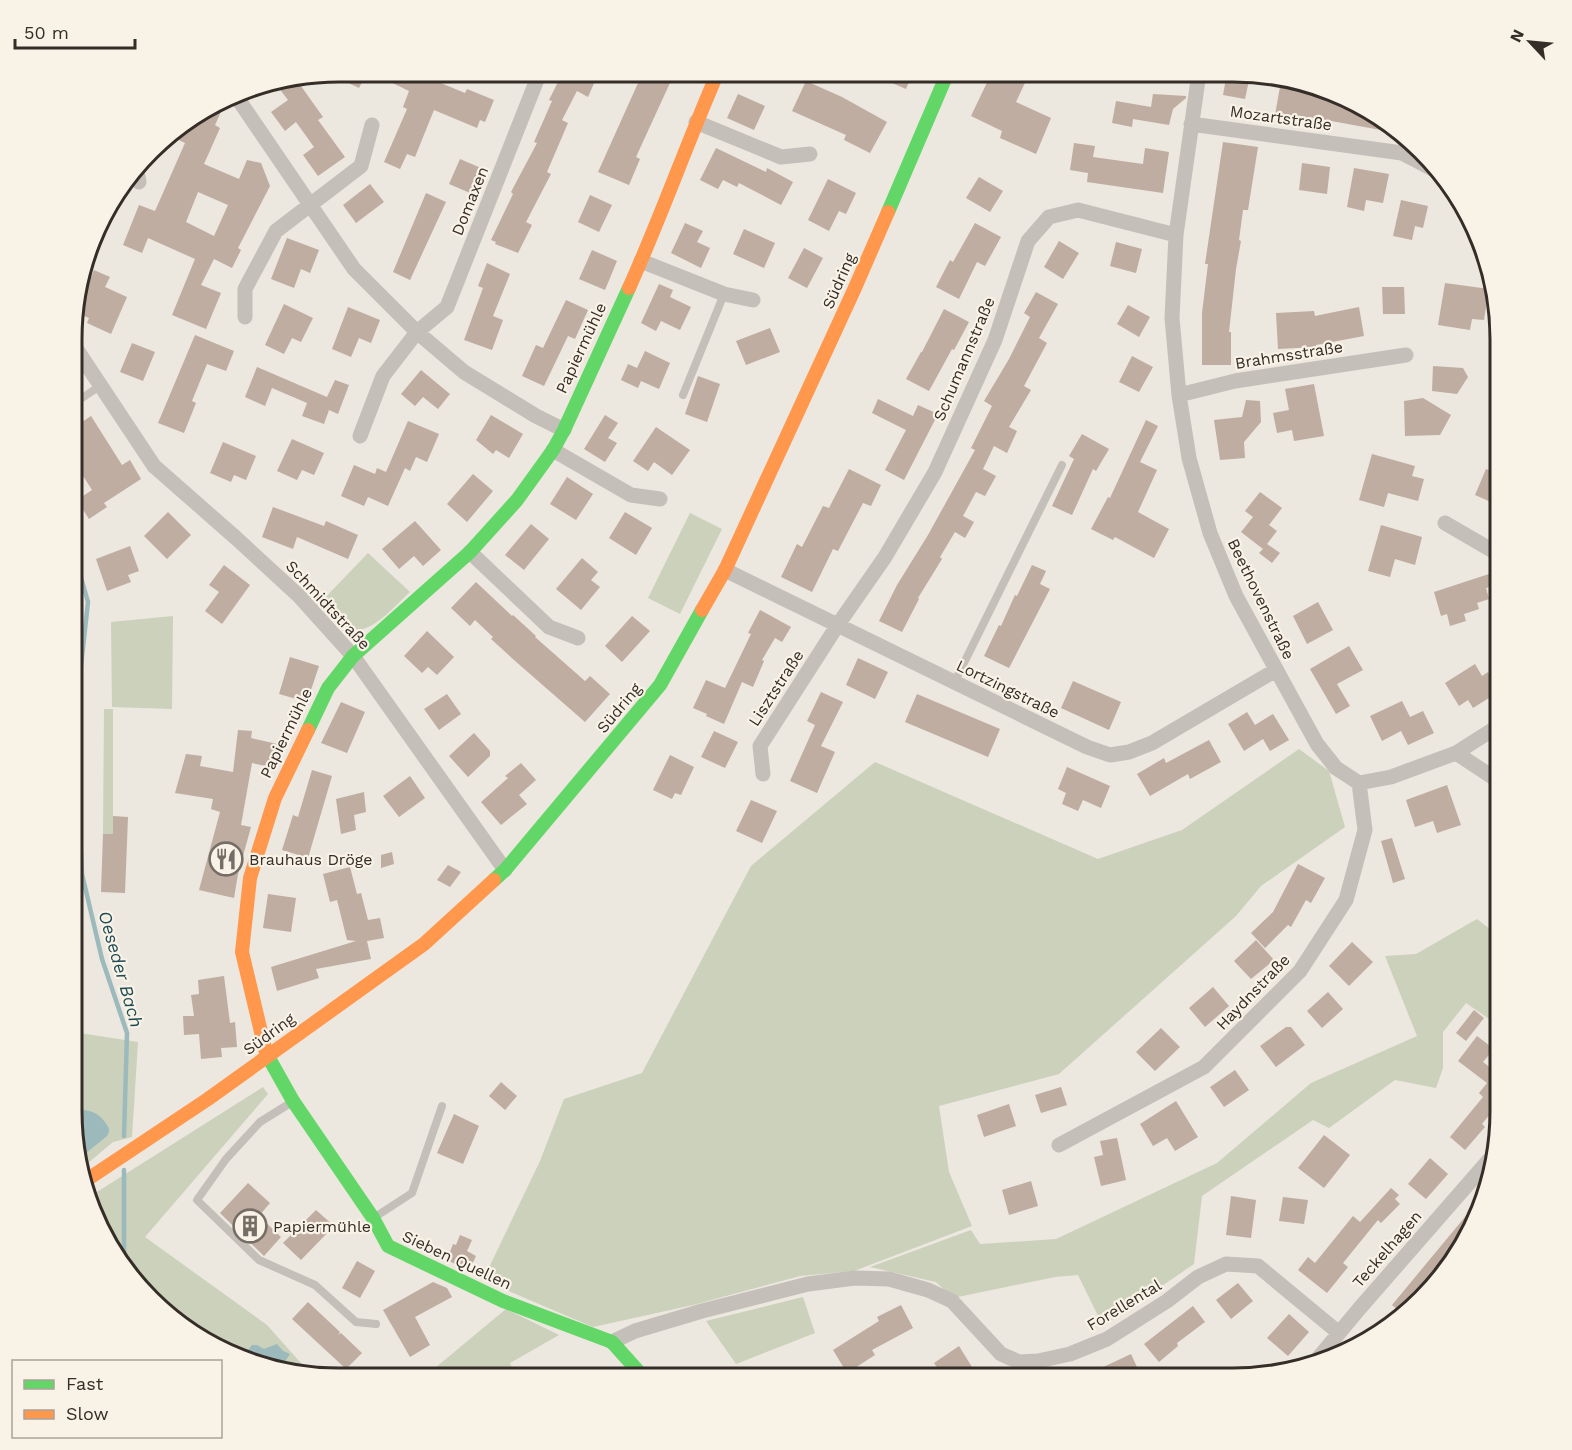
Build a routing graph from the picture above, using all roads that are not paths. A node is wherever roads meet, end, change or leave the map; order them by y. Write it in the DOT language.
graph roads {
  1 [pos="536,82"];
  2 [pos="714,82"];
  3 [pos="944,82"];
  4 [pos="1198,82"];
  5 [pos="240,102"];
  6 [pos="696,122"];
  7 [pos="1191,124"];
  8 [pos="372,125"];
  9 [pos="810,154"];
  10 [pos="1418,162"];
  11 [pos="310,205"];
  12 [pos="1176,235"];
  13 [pos="641,261"];
  14 [pos="724,294"];
  15 [pos="753,300"];
  16 [pos="245,317"];
  17 [pos="417,332"];
  18 [pos="1406,355"];
  19 [pos="82,358"];
  20 [pos="100,386"];
  21 [pos="683,395"];
  22 [pos="1179,395"];
  23 [pos="82,398"];
  24 [pos="564,430"];
  25 [pos="360,436"];
  26 [pos="553,450"];
  27 [pos="1062,465"];
  28 [pos="660,499"];
  29 [pos="1445,523"];
  30 [pos="1490,549"];
  31 [pos="470,552"];
  32 [pos="725,570"];
  33 [pos="837,626"];
  34 [pos="578,638"];
  35 [pos="353,656"];
  36 [pos="1276,670"];
  37 [pos="954,683"];
  38 [pos="1490,731"];
  39 [pos="1456,753"];
  40 [pos="763,774"];
  41 [pos="1490,775"];
  42 [pos="1359,783"];
  43 [pos="506,870"];
  44 [pos="267,1056"];
  45 [pos="293,1101"];
  46 [pos="442,1106"];
  47 [pos="1059,1145"];
  48 [pos="1484,1164"];
  49 [pos="91,1177"];
  50 [pos="374,1218"];
  51 [pos="376,1324"];
  52 [pos="1339,1333"];
  53 [pos="612,1342"];
  54 [pos="1325,1350"];
  55 [pos="635,1368"];
  1 -- 17 [label="street, Domaxen"];
  2 -- 6 [label="street, Papiermühle"];
  3 -- 32 [label="street, Südring"];
  4 -- 7 [label="street, Beethovenstraße"];
  5 -- 11 [label="street"];
  6 -- 9 [label="street"];
  6 -- 13 [label="street, Papiermühle"];
  7 -- 10 [label="street, Mozartstraße"];
  7 -- 12 [label="street, Beethovenstraße"];
  8 -- 11 [label="street"];
  11 -- 16 [label="street"];
  11 -- 17 [label="street"];
  12 -- 22 [label="street, Beethovenstraße"];
  12 -- 33 [label="street, Schumannstraße"];
  13 -- 14 [label="street"];
  13 -- 24 [label="street, Papiermühle"];
  14 -- 15 [label="street"];
  14 -- 21 [label="lane"];
  17 -- 24 [label="street"];
  17 -- 25 [label="street, Domaxen"];
  18 -- 22 [label="street, Brahmsstraße"];
  19 -- 20 [label="street, Schmidtstraße"];
  20 -- 23 [label="lane"];
  20 -- 35 [label="street, Schmidtstraße"];
  22 -- 36 [label="street, Beethovenstraße"];
  24 -- 26 [label="street, Papiermühle"];
  26 -- 28 [label="street"];
  26 -- 31 [label="street, Papiermühle"];
  27 -- 37 [label="lane"];
  29 -- 30 [label="street"];
  31 -- 34 [label="street"];
  31 -- 35 [label="street, Papiermühle"];
  32 -- 33 [label="street, Lortzingstraße"];
  32 -- 43 [label="street, Südring"];
  33 -- 37 [label="street, Lortzingstraße"];
  33 -- 40 [label="street, Lisztstraße"];
  35 -- 43 [label="street, Schmidtstraße"];
  35 -- 44 [label="street, Papiermühle"];
  36 -- 37 [label="street, Lortzingstraße"];
  36 -- 42 [label="street, Beethovenstraße"];
  38 -- 39 [label="street"];
  39 -- 41 [label="street"];
  39 -- 42 [label="street"];
  42 -- 47 [label="street, Haydnstraße"];
  43 -- 44 [label="street, Südring"];
  44 -- 45 [label="street, Sieben Quellen"];
  44 -- 49 [label="street, Südring"];
  45 -- 50 [label="street, Sieben Quellen"];
  45 -- 51 [label="lane"];
  46 -- 50 [label="lane"];
  48 -- 52 [label="street, Teckelhagen"];
  50 -- 53 [label="street, Sieben Quellen"];
  52 -- 53 [label="street, Forellental"];
  52 -- 54 [label="street, Teckelhagen"];
  53 -- 55 [label="street, Sieben Quellen"];
}
